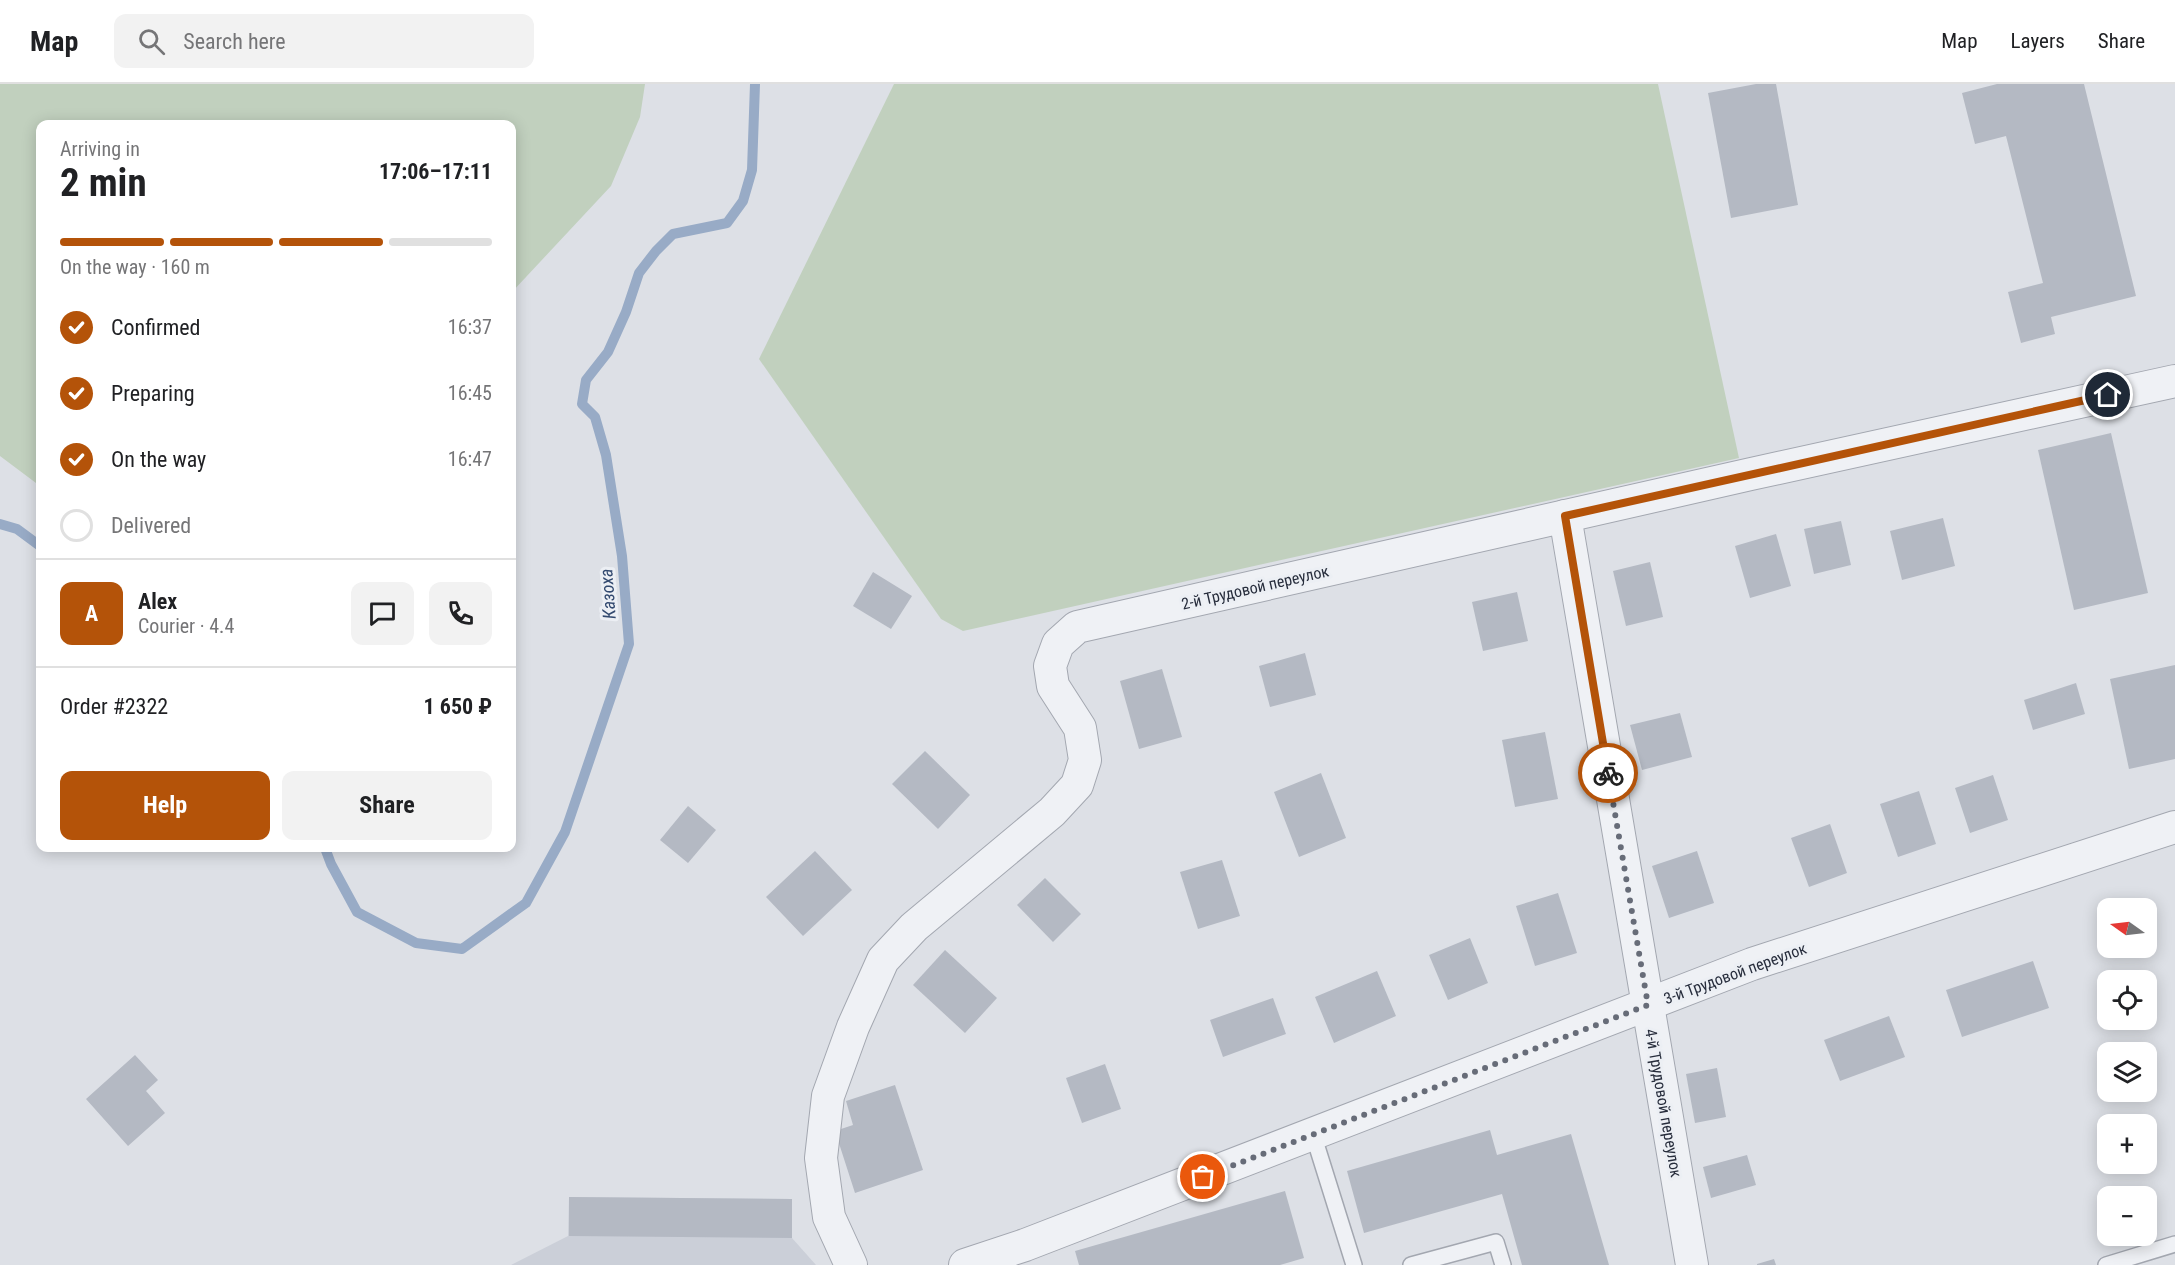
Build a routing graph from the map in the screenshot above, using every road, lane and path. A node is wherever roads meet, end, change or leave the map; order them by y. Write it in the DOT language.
graph roads {
  1 [pos="2175,381"];
  2 [pos="1565,516"];
  3 [pos="2175,827"];
  4 [pos="1648,1005"];
  5 [pos="1313,1134"];
  6 [pos="2175,1244"];
  7 [pos="851,1265"];
  8 [pos="965,1265"];
  9 [pos="1354,1265"];
  10 [pos="1411,1265"];
  11 [pos="1503,1265"];
  12 [pos="1692,1265"];
  13 [pos="2106,1265"];
  1 -- 2 [label="street, 2-й Трудовой переулок"];
  2 -- 4 [label="street, 4-й Трудовой переулок"];
  2 -- 7 [label="street, 2-й Трудовой переулок"];
  3 -- 4 [label="street, 3-й Трудовой переулок"];
  4 -- 5 [label="street, 3-й Трудовой переулок"];
  4 -- 12 [label="street, 4-й Трудовой переулок"];
  5 -- 8 [label="street, 3-й Трудовой переулок"];
  5 -- 9 [label="lane"];
  6 -- 13 [label="lane"];
  10 -- 11 [label="lane"];
}
